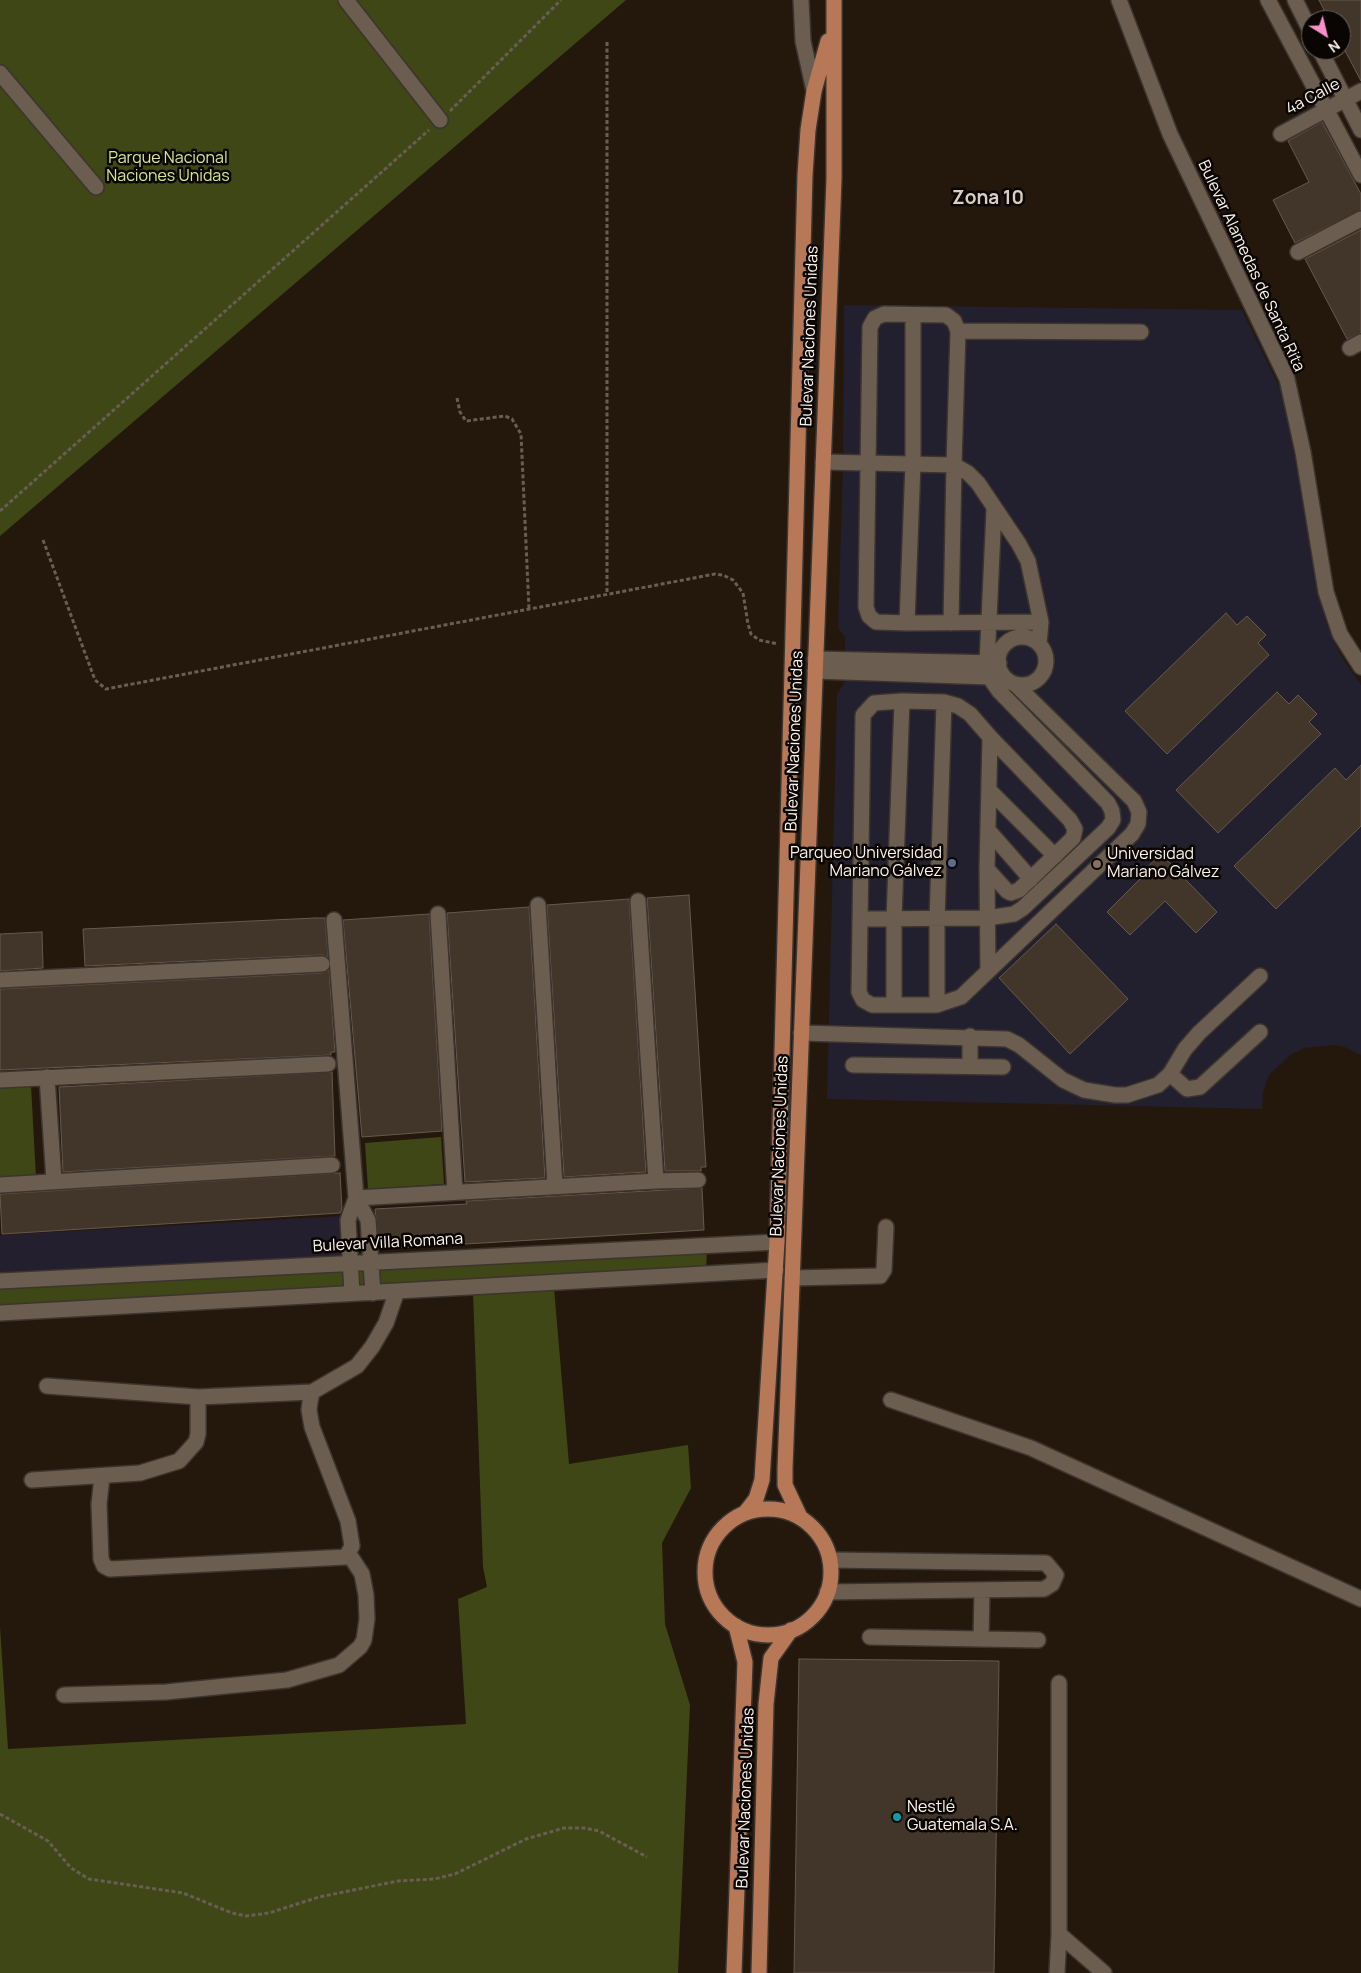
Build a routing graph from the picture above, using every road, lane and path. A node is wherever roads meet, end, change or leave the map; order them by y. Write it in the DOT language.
graph roads {
  1 [pos="346,0"];
  2 [pos="561,0"];
  3 [pos="800,0"];
  4 [pos="834,0"];
  5 [pos="1119,0"];
  6 [pos="1293,0"];
  7 [pos="1271,5"];
  8 [pos="1301,14"];
  9 [pos="833,22"];
  10 [pos="607,42"];
  11 [pos="1325,60"];
  12 [pos="0,73"];
  13 [pos="814,90"];
  14 [pos="1361,91"];
  15 [pos="1345,100"];
  16 [pos="1326,110"];
  17 [pos="440,120"];
  18 [pos="1361,130"];
  19 [pos="1281,134"];
  20 [pos="834,136"];
  21 [pos="805,175"];
  22 [pos="1361,175"];
  23 [pos="834,179"];
  24 [pos="96,187"];
  25 [pos="1361,219"];
  26 [pos="1298,252"];
  27 [pos="913,316"];
  28 [pos="958,331"];
  29 [pos="1141,332"];
  30 [pos="457,398"];
  31 [pos="823,462"];
  32 [pos="869,463"];
  33 [pos="913,463"];
  34 [pos="954,465"];
  35 [pos="994,509"];
  36 [pos="0,511"];
  37 [pos="43,540"];
  38 [pos="607,593"];
  39 [pos="529,609"];
  40 [pos="989,622"];
  41 [pos="1041,622"];
  42 [pos="907,623"];
  43 [pos="951,623"];
  44 [pos="791,644"];
  45 [pos="1040,644"];
  46 [pos="815,665"];
  47 [pos="1361,667"];
  48 [pos="992,668"];
  49 [pos="1015,684"];
  50 [pos="902,701"];
  51 [pos="944,702"];
  52 [pos="990,737"];
  53 [pos="989,790"];
  54 [pos="988,830"];
  55 [pos="1055,856"];
  56 [pos="987,869"];
  57 [pos="1031,879"];
  58 [pos="638,901"];
  59 [pos="538,905"];
  60 [pos="438,914"];
  61 [pos="987,918"];
  62 [pos="860,919"];
  63 [pos="894,919"];
  64 [pos="334,920"];
  65 [pos="938,920"];
  66 [pos="322,964"];
  67 [pos="988,971"];
  68 [pos="1260,976"];
  69 [pos="0,980"];
  70 [pos="894,1005"];
  71 [pos="938,1005"];
  72 [pos="1260,1032"];
  73 [pos="801,1033"];
  74 [pos="970,1036"];
  75 [pos="328,1064"];
  76 [pos="853,1065"];
  77 [pos="970,1066"];
  78 [pos="1002,1067"];
  79 [pos="1170,1074"];
  80 [pos="47,1077"];
  81 [pos="0,1080"];
  82 [pos="332,1165"];
  83 [pos="698,1180"];
  84 [pos="54,1181"];
  85 [pos="656,1181"];
  86 [pos="0,1185"];
  87 [pos="556,1186"];
  88 [pos="455,1192"];
  89 [pos="356,1198"];
  90 [pos="886,1227"];
  91 [pos="778,1242"];
  92 [pos="370,1261"];
  93 [pos="350,1262"];
  94 [pos="776,1270"];
  95 [pos="792,1278"];
  96 [pos="0,1281"];
  97 [pos="397,1291"];
  98 [pos="373,1292"];
  99 [pos="352,1293"];
  100 [pos="0,1313"];
  101 [pos="47,1386"];
  102 [pos="312,1392"];
  103 [pos="198,1397"];
  104 [pos="891,1400"];
  105 [pos="102,1477"];
  106 [pos="32,1480"];
  107 [pos="745,1512"];
  108 [pos="800,1517"];
  109 [pos="349,1554"];
  110 [pos="830,1560"];
  111 [pos="982,1590"];
  112 [pos="827,1592"];
  113 [pos="1361,1599"];
  114 [pos="736,1626"];
  115 [pos="790,1630"];
  116 [pos="870,1637"];
  117 [pos="981,1639"];
  118 [pos="1038,1640"];
  119 [pos="1059,1683"];
  120 [pos="64,1695"];
  121 [pos="0,1814"];
  122 [pos="647,1856"];
  123 [pos="1059,1934"];
  124 [pos="734,1973"];
  125 [pos="759,1973"];
  126 [pos="1057,1973"];
  127 [pos="1104,1973"];
  1 -- 17 [label="street"];
  2 -- 17 [label="path"];
  3 -- 13 [label="street"];
  4 -- 9 [label="main road, Bulevar Naciones Unidas"];
  5 -- 47 [label="street, Bulevar Alamedas de Santa Rita"];
  6 -- 7 [label="street"];
  6 -- 8 [label="street"];
  7 -- 16 [label="street"];
  9 -- 13 [label="main road, Bulevar Naciones Unidas"];
  9 -- 20 [label="main road, Bulevar Naciones Unidas"];
  10 -- 38 [label="path"];
  11 -- 15 [label="street"];
  12 -- 24 [label="street"];
  13 -- 20 [label="main road"];
  13 -- 21 [label="main road, Bulevar Naciones Unidas"];
  14 -- 15 [label="street, 4a Calle"];
  15 -- 16 [label="street, 4a Calle"];
  15 -- 18 [label="street"];
  16 -- 19 [label="street, 4a Calle"];
  16 -- 22 [label="street"];
  17 -- 36 [label="path"];
  20 -- 23 [label="main road, Bulevar Naciones Unidas"];
  21 -- 23 [label="main road"];
  21 -- 44 [label="main road, Bulevar Naciones Unidas"];
  23 -- 31 [label="main road, Bulevar Naciones Unidas"];
  25 -- 26 [label="street"];
  27 -- 28 [label="street"];
  27 -- 32 [label="street"];
  27 -- 33 [label="street"];
  28 -- 29 [label="street"];
  28 -- 34 [label="street"];
  30 -- 39 [label="path"];
  31 -- 32 [label="street"];
  31 -- 46 [label="main road, Bulevar Naciones Unidas"];
  32 -- 33 [label="street"];
  32 -- 42 [label="street"];
  33 -- 34 [label="street"];
  33 -- 42 [label="street"];
  34 -- 35 [label="street"];
  34 -- 43 [label="street"];
  35 -- 40 [label="street"];
  35 -- 41 [label="street"];
  37 -- 39 [label="path"];
  38 -- 39 [label="path"];
  38 -- 44 [label="path"];
  40 -- 41 [label="street"];
  40 -- 43 [label="street"];
  40 -- 48 [label="street"];
  41 -- 45 [label="street"];
  42 -- 43 [label="street"];
  44 -- 91 [label="main road, Bulevar Naciones Unidas"];
  45 -- 48 [label="street"];
  45 -- 49 [label="street"];
  46 -- 48 [label="street"];
  46 -- 73 [label="main road, Bulevar Naciones Unidas"];
  48 -- 49 [label="street"];
  48 -- 61 [label="street"];
  49 -- 67 [label="street"];
  50 -- 51 [label="street"];
  50 -- 62 [label="street"];
  50 -- 63 [label="street"];
  51 -- 52 [label="street"];
  51 -- 65 [label="street"];
  52 -- 53 [label="street"];
  52 -- 55 [label="street"];
  53 -- 54 [label="street"];
  53 -- 55 [label="street"];
  54 -- 56 [label="street"];
  54 -- 57 [label="street"];
  55 -- 57 [label="street"];
  56 -- 57 [label="street"];
  56 -- 61 [label="street"];
  58 -- 85 [label="street"];
  59 -- 87 [label="street"];
  60 -- 88 [label="street"];
  61 -- 65 [label="street"];
  61 -- 67 [label="street"];
  62 -- 63 [label="street"];
  62 -- 70 [label="street"];
  63 -- 65 [label="street"];
  63 -- 70 [label="street"];
  64 -- 89 [label="street"];
  65 -- 71 [label="street"];
  66 -- 69 [label="street"];
  67 -- 71 [label="street"];
  68 -- 79 [label="street"];
  70 -- 71 [label="street"];
  72 -- 79 [label="street"];
  73 -- 74 [label="street"];
  73 -- 95 [label="main road, Bulevar Naciones Unidas"];
  74 -- 77 [label="street"];
  74 -- 79 [label="street"];
  75 -- 80 [label="street"];
  76 -- 77 [label="street"];
  77 -- 78 [label="street"];
  80 -- 81 [label="street"];
  80 -- 84 [label="street"];
  82 -- 84 [label="street"];
  83 -- 85 [label="street"];
  84 -- 86 [label="street"];
  85 -- 87 [label="street"];
  87 -- 88 [label="street"];
  88 -- 89 [label="street"];
  89 -- 92 [label="street"];
  89 -- 93 [label="street"];
  90 -- 95 [label="street"];
  91 -- 92 [label="street, Bulevar Villa Romana"];
  91 -- 94 [label="main road, Bulevar Naciones Unidas"];
  92 -- 93 [label="street, Bulevar Villa Romana"];
  92 -- 98 [label="street"];
  93 -- 96 [label="street, Bulevar Villa Romana"];
  93 -- 99 [label="street"];
  94 -- 97 [label="street"];
  94 -- 107 [label="main road, Bulevar Naciones Unidas"];
  95 -- 108 [label="main road, Bulevar Naciones Unidas"];
  97 -- 98 [label="street"];
  97 -- 102 [label="street"];
  98 -- 99 [label="street"];
  99 -- 100 [label="street"];
  101 -- 103 [label="street"];
  102 -- 103 [label="street"];
  102 -- 109 [label="street"];
  103 -- 105 [label="street"];
  104 -- 113 [label="street"];
  105 -- 106 [label="street"];
  105 -- 109 [label="street"];
  107 -- 108 [label="main road"];
  107 -- 114 [label="main road"];
  108 -- 110 [label="main road"];
  109 -- 120 [label="street"];
  110 -- 111 [label="street"];
  110 -- 112 [label="main road"];
  111 -- 112 [label="street"];
  111 -- 117 [label="street"];
  112 -- 115 [label="main road"];
  114 -- 115 [label="main road"];
  114 -- 124 [label="main road, Bulevar Naciones Unidas"];
  115 -- 125 [label="main road, Bulevar Naciones Unidas"];
  116 -- 117 [label="street"];
  117 -- 118 [label="street"];
  119 -- 123 [label="street"];
  121 -- 122 [label="path"];
  123 -- 126 [label="street"];
  123 -- 127 [label="street"];
}
